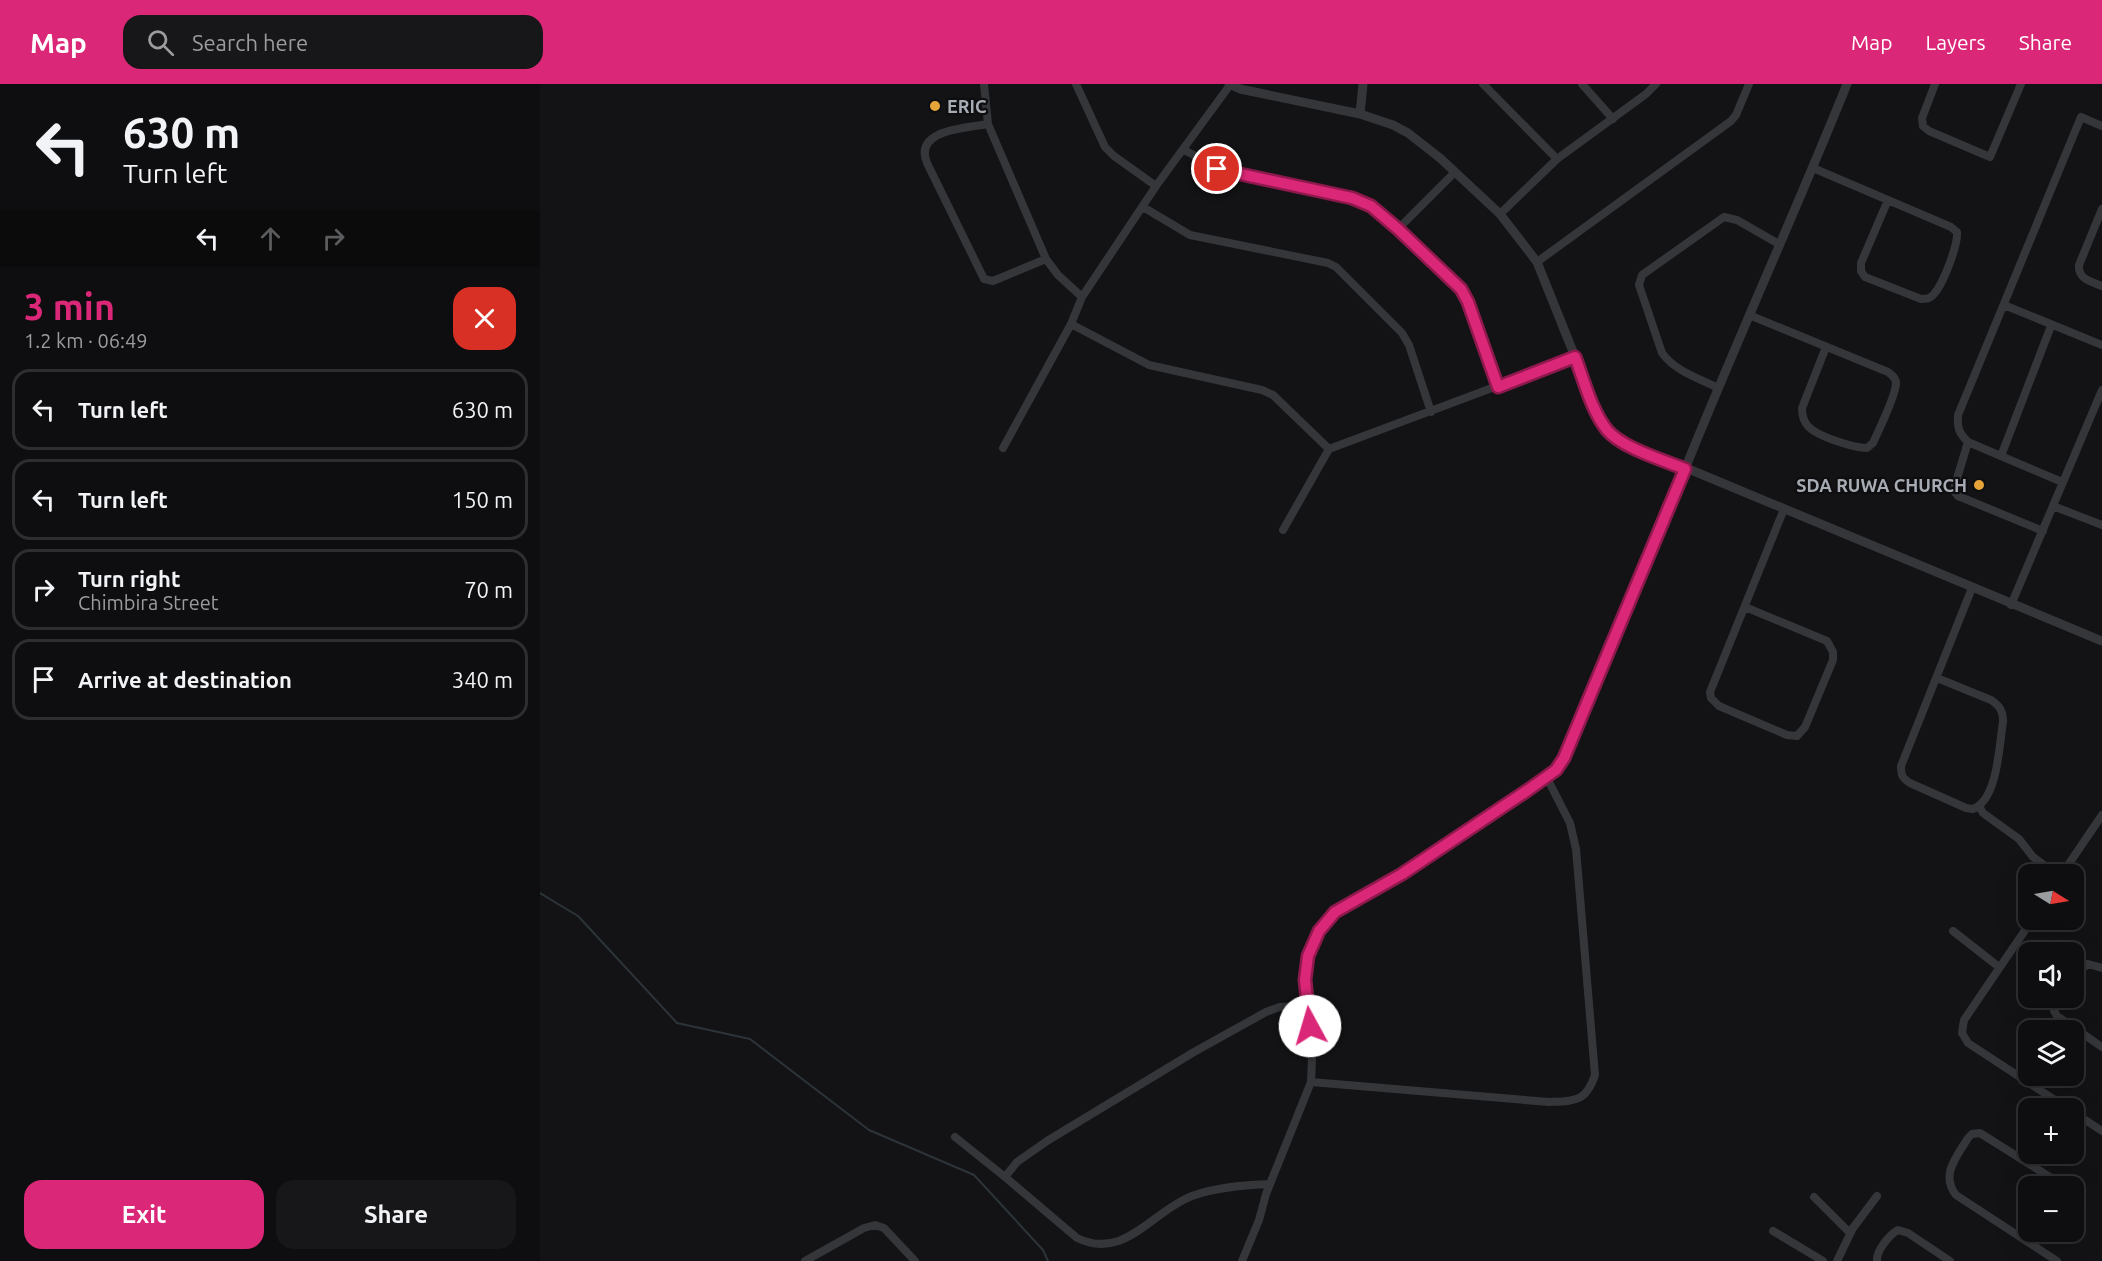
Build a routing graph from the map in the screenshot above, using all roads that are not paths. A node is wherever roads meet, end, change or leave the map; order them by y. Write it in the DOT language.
graph roads {
  1 [pos="984,84"];
  2 [pos="1076,84"];
  3 [pos="1229,84"];
  4 [pos="1363,84"];
  5 [pos="1483,84"];
  6 [pos="1582,84"];
  7 [pos="1656,84"];
  8 [pos="1749,84"];
  9 [pos="1847,84"];
  10 [pos="1935,84"];
  11 [pos="2021,84"];
  12 [pos="1360,114"];
  13 [pos="1613,119"];
  14 [pos="988,124"];
  15 [pos="2102,126"];
  16 [pos="1184,150"];
  17 [pos="1557,159"];
  18 [pos="1813,168"];
  19 [pos="1454,173"];
  20 [pos="1156,186"];
  21 [pos="1888,200"];
  22 [pos="1143,207"];
  23 [pos="2102,209"];
  24 [pos="1500,214"];
  25 [pos="1398,229"];
  26 [pos="1779,244"];
  27 [pos="1046,259"];
  28 [pos="1538,262"];
  29 [pos="2102,286"];
  30 [pos="1082,297"];
  31 [pos="2004,305"];
  32 [pos="1749,315"];
  33 [pos="1071,324"];
  34 [pos="2051,326"];
  35 [pos="2102,345"];
  36 [pos="1826,347"];
  37 [pos="1575,357"];
  38 [pos="1498,387"];
  39 [pos="1718,388"];
  40 [pos="2102,390"];
  41 [pos="1431,412"];
  42 [pos="1968,442"];
  43 [pos="1003,448"];
  44 [pos="1329,449"];
  45 [pos="2001,456"];
  46 [pos="1685,469"];
  47 [pos="2062,482"];
  48 [pos="2054,506"];
  49 [pos="1784,509"];
  50 [pos="2102,525"];
  51 [pos="1283,530"];
  52 [pos="2043,531"];
  53 [pos="1972,588"];
  54 [pos="2011,605"];
  55 [pos="1745,607"];
  56 [pos="2102,641"];
  57 [pos="1937,678"];
  58 [pos="1547,778"];
  59 [pos="1979,807"];
  60 [pos="2102,815"];
  61 [pos="2042,864"];
  62 [pos="2069,864"];
  63 [pos="2025,930"];
  64 [pos="1953,931"];
  65 [pos="2084,967"];
  66 [pos="1999,968"];
  67 [pos="2102,968"];
  68 [pos="1307,1005"];
  69 [pos="2056,1008"];
  70 [pos="2102,1047"];
  71 [pos="1311,1082"];
  72 [pos="2052,1098"];
  73 [pos="2084,1119"];
  74 [pos="2102,1131"];
  75 [pos="955,1137"];
  76 [pos="2048,1176"];
  77 [pos="1005,1177"];
  78 [pos="1270,1184"];
  79 [pos="1876,1196"];
  80 [pos="1814,1197"];
  81 [pos="1773,1231"];
  82 [pos="1850,1233"];
  83 [pos="2018,1234"];
  84 [pos="2030,1242"];
  85 [pos="805,1261"];
  86 [pos="915,1261"];
  87 [pos="1242,1261"];
  88 [pos="1822,1261"];
  89 [pos="1837,1261"];
  90 [pos="1877,1261"];
  91 [pos="1950,1261"];
  92 [pos="2056,1261"];
  1 -- 14 [label="street"];
  2 -- 20 [label="street"];
  3 -- 12 [label="street"];
  3 -- 16 [label="street"];
  4 -- 12 [label="street"];
  5 -- 17 [label="street"];
  6 -- 13 [label="street"];
  7 -- 13 [label="street"];
  8 -- 28 [label="street"];
  9 -- 18 [label="street"];
  10 -- 11 [label="street"];
  12 -- 19 [label="street"];
  13 -- 17 [label="street"];
  14 -- 27 [label="street"];
  14 -- 27 [label="street"];
  15 -- 31 [label="street"];
  16 -- 20 [label="street"];
  16 -- 25 [label="street"];
  17 -- 24 [label="street"];
  18 -- 21 [label="street"];
  18 -- 26 [label="street"];
  19 -- 24 [label="street"];
  19 -- 25 [label="street"];
  20 -- 22 [label="street"];
  21 -- 21 [label="street"];
  22 -- 30 [label="street"];
  22 -- 41 [label="street"];
  23 -- 29 [label="street"];
  24 -- 28 [label="street"];
  25 -- 38 [label="street"];
  26 -- 32 [label="street"];
  26 -- 39 [label="street"];
  27 -- 30 [label="street"];
  28 -- 37 [label="street"];
  30 -- 33 [label="street"];
  31 -- 34 [label="street"];
  31 -- 42 [label="street"];
  32 -- 36 [label="street"];
  32 -- 39 [label="street"];
  33 -- 43 [label="street"];
  33 -- 44 [label="street"];
  34 -- 35 [label="street"];
  34 -- 45 [label="street"];
  36 -- 36 [label="street"];
  37 -- 38 [label="street"];
  37 -- 46 [label="street"];
  38 -- 41 [label="street"];
  39 -- 46 [label="street"];
  40 -- 47 [label="street"];
  41 -- 44 [label="street"];
  42 -- 45 [label="street"];
  42 -- 52 [label="street"];
  44 -- 51 [label="street"];
  45 -- 47 [label="street"];
  46 -- 49 [label="street"];
  46 -- 58 [label="street"];
  47 -- 48 [label="street"];
  48 -- 50 [label="street"];
  48 -- 52 [label="street"];
  49 -- 53 [label="street"];
  49 -- 55 [label="street"];
  52 -- 54 [label="street"];
  53 -- 54 [label="street"];
  53 -- 57 [label="street"];
  54 -- 56 [label="street"];
  55 -- 55 [label="street"];
  57 -- 59 [label="street"];
  57 -- 59 [label="street"];
  58 -- 68 [label="street"];
  58 -- 71 [label="street"];
  59 -- 61 [label="street"];
  60 -- 62 [label="street"];
  63 -- 66 [label="street"];
  64 -- 66 [label="street"];
  65 -- 67 [label="street"];
  66 -- 72 [label="street"];
  68 -- 71 [label="street"];
  68 -- 77 [label="street"];
  69 -- 70 [label="street"];
  71 -- 78 [label="street"];
  73 -- 74 [label="street"];
  75 -- 77 [label="street"];
  76 -- 83 [label="street"];
  77 -- 78 [label="street"];
  78 -- 87 [label="street"];
  79 -- 82 [label="street"];
  80 -- 82 [label="street"];
  81 -- 88 [label="street"];
  82 -- 89 [label="street"];
  84 -- 92 [label="street"];
  85 -- 86 [label="street"];
  90 -- 91 [label="street"];
}
